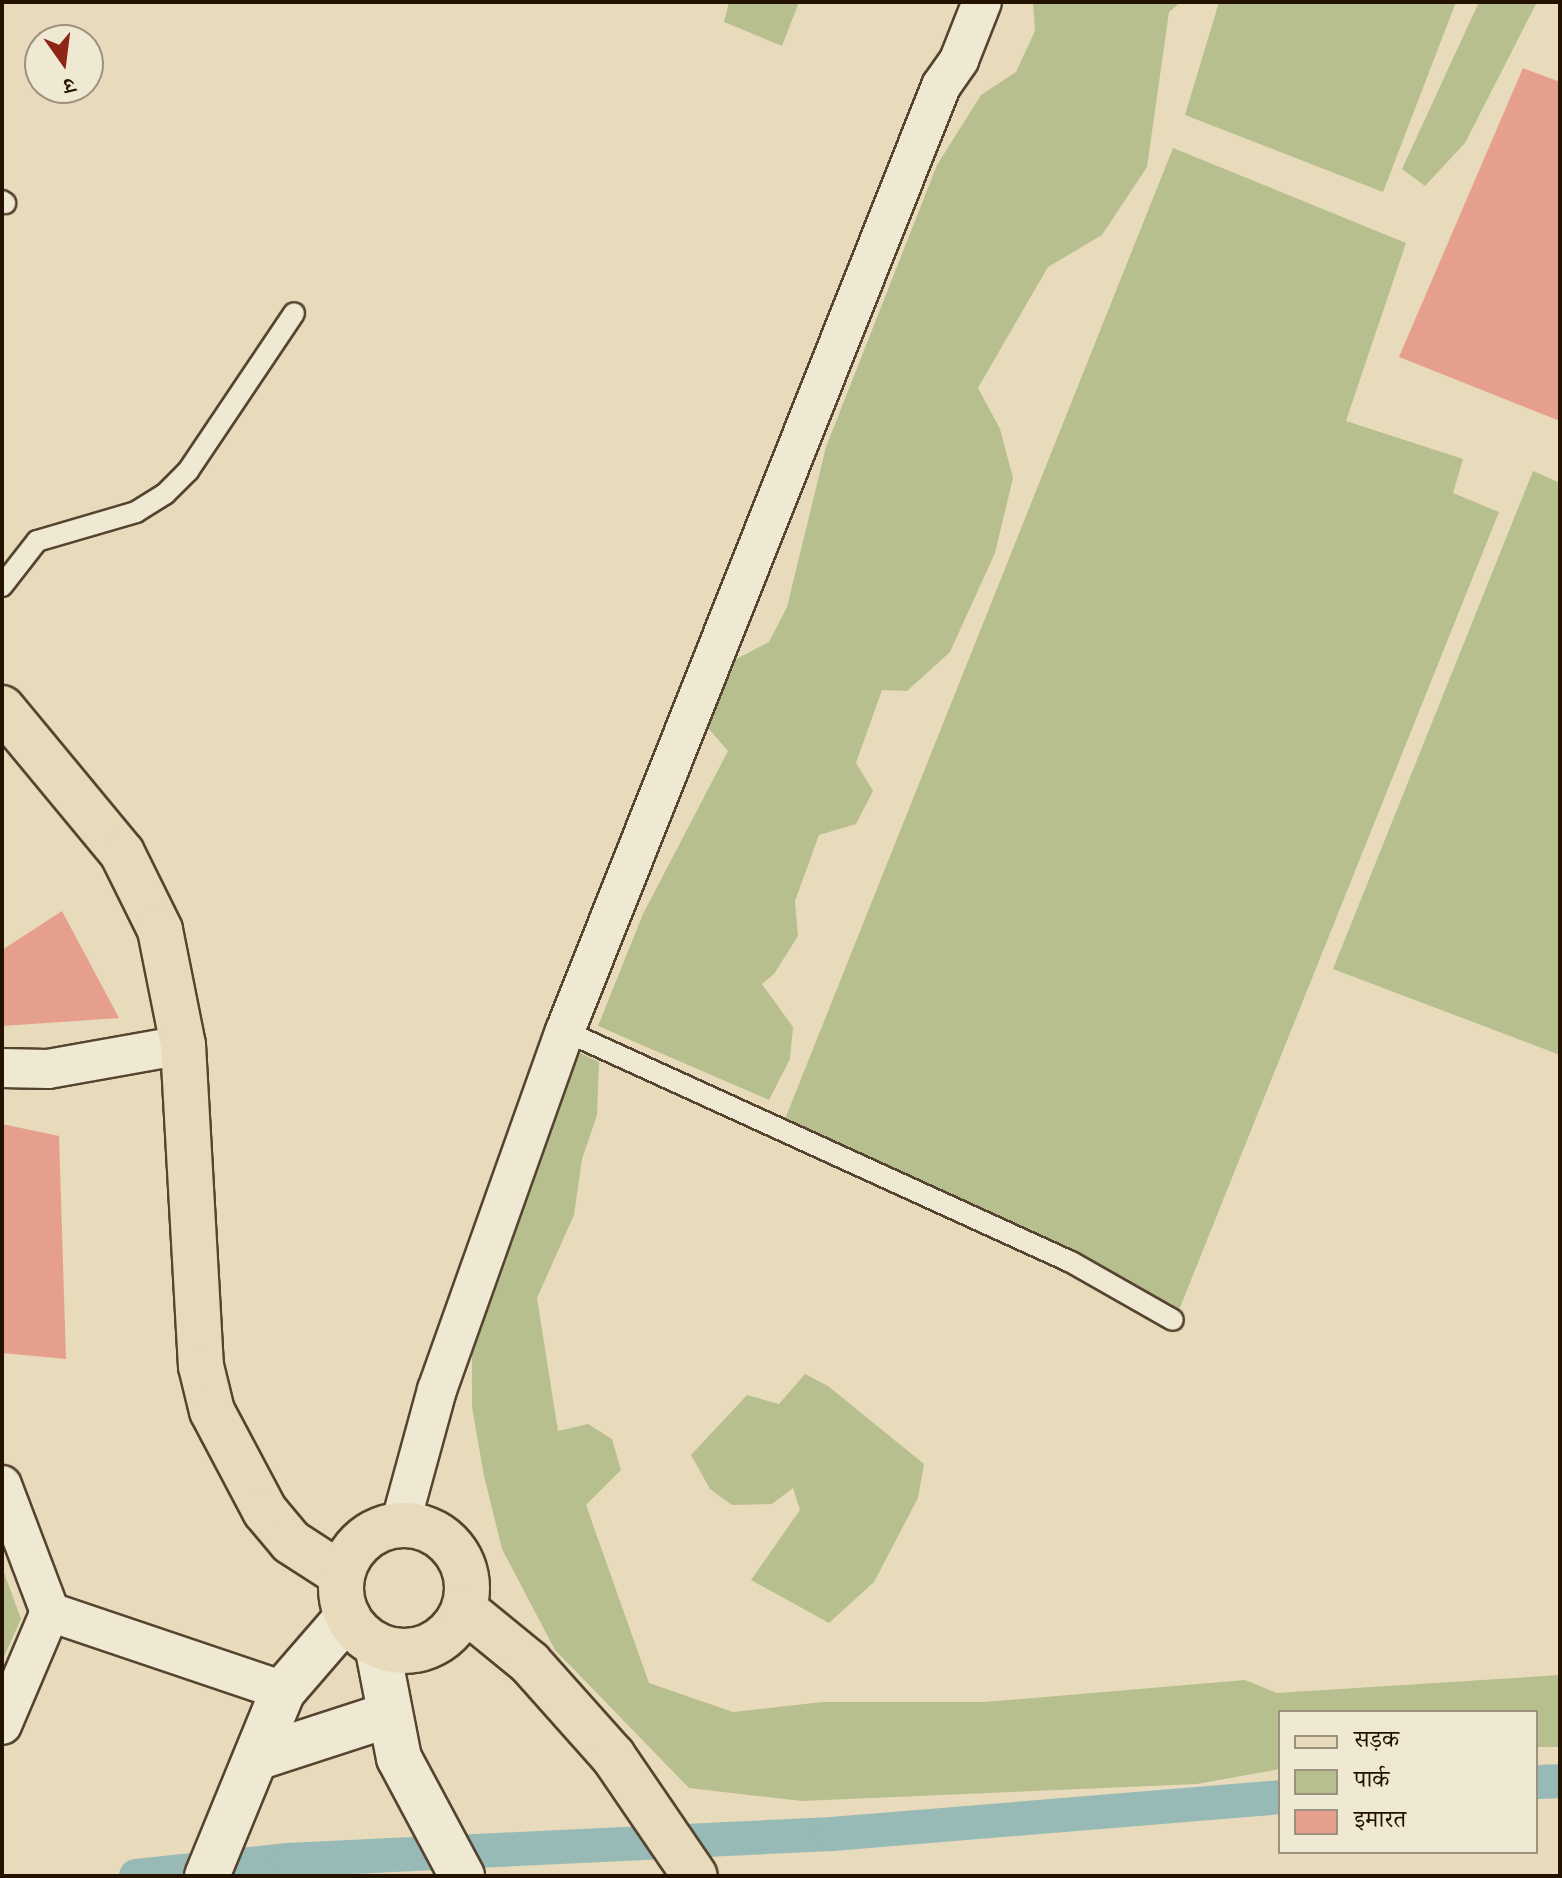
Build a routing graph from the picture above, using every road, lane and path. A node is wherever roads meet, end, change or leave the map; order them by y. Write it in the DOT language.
graph roads {
  1 [pos="982,2"];
  2 [pos="294,313"];
  3 [pos="2,586"];
  4 [pos="2,708"];
  5 [pos="565,1031"];
  6 [pos="183,1045"];
  7 [pos="2,1068"];
  8 [pos="1173,1320"];
  9 [pos="2,1485"];
  10 [pos="400,1525"];
  11 [pos="464,1609"];
  12 [pos="50,1612"];
  13 [pos="355,1612"];
  14 [pos="283,1691"];
  15 [pos="388,1715"];
  16 [pos="2,1725"];
  17 [pos="256,1758"];
  18 [pos="207,1876"];
  19 [pos="462,1876"];
  20 [pos="695,1876"];
  1 -- 5 [label="street"];
  2 -- 3 [label="lane"];
  4 -- 6 [label="main road"];
  5 -- 8 [label="lane"];
  5 -- 10 [label="street"];
  6 -- 7 [label="street"];
  6 -- 13 [label="main road"];
  9 -- 12 [label="street"];
  10 -- 11 [label="main road"];
  10 -- 13 [label="main road"];
  11 -- 13 [label="main road"];
  11 -- 20 [label="main road"];
  12 -- 14 [label="street"];
  12 -- 16 [label="street"];
  13 -- 14 [label="main road"];
  13 -- 15 [label="main road"];
  14 -- 17 [label="main road"];
  15 -- 17 [label="main road"];
  15 -- 19 [label="main road"];
  17 -- 18 [label="main road"];
}
